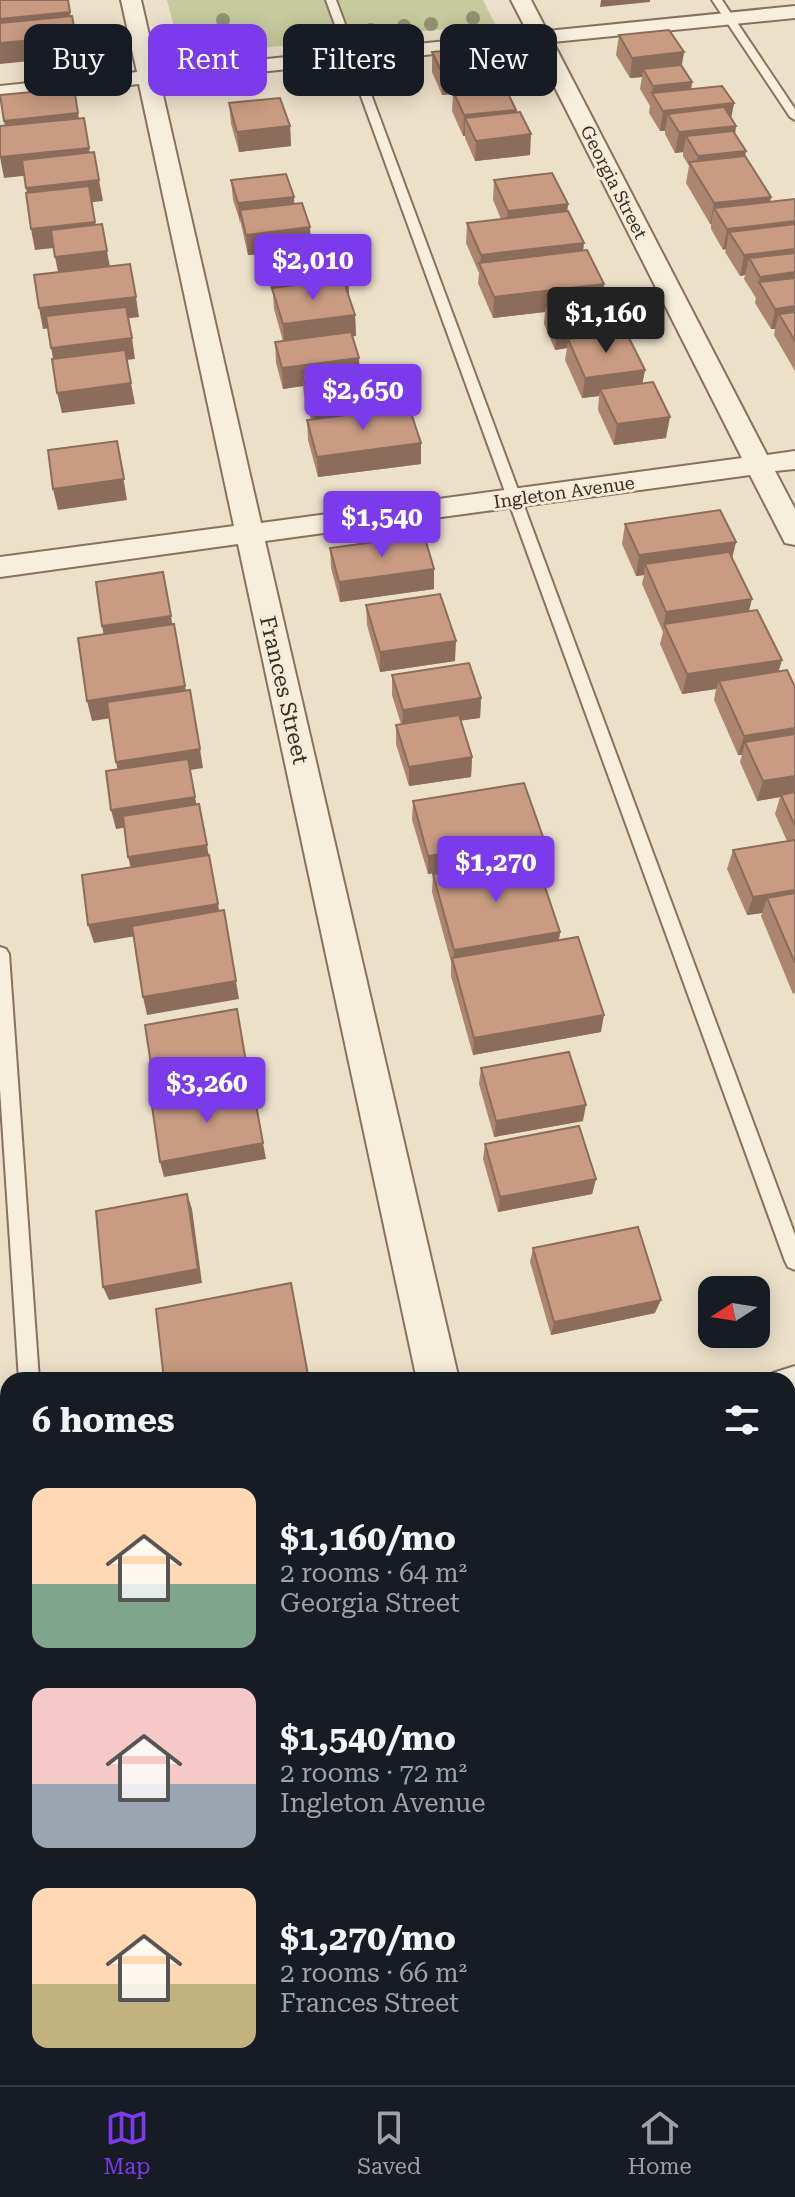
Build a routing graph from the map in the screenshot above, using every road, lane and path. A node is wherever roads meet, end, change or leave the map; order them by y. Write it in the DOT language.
graph roads {
  1 [pos="131,0"];
  2 [pos="331,0"];
  3 [pos="521,0"];
  4 [pos="717,0"];
  5 [pos="795,12"];
  6 [pos="729,19"];
  7 [pos="340,24"];
  8 [pos="534,24"];
  9 [pos="557,37"];
  10 [pos="283,63"];
  11 [pos="557,69"];
  12 [pos="147,78"];
  13 [pos="0,92"];
  14 [pos="367,96"];
  15 [pos="795,117"];
  16 [pos="795,460"];
  17 [pos="759,466"];
  18 [pos="515,498"];
  19 [pos="249,535"];
  20 [pos="795,536"];
  21 [pos="0,567"];
  22 [pos="0,954"];
  23 [pos="795,1261"];
  24 [pos="28,1372"];
  25 [pos="436,1372"];
  1 -- 12 [label="street, Frances Street"];
  2 -- 7 [label="lane"];
  3 -- 8 [label="street, Georgia Street"];
  4 -- 6 [label="lane"];
  5 -- 6 [label="street"];
  6 -- 9 [label="street"];
  6 -- 15 [label="lane"];
  10 -- 12 [label="street"];
  11 -- 17 [label="street, Georgia Street"];
  12 -- 13 [label="street"];
  12 -- 19 [label="street, Frances Street"];
  14 -- 18 [label="lane"];
  16 -- 17 [label="street, Ingleton Avenue"];
  17 -- 18 [label="street, Ingleton Avenue"];
  17 -- 20 [label="street, Georgia Street"];
  18 -- 19 [label="street, Ingleton Avenue"];
  18 -- 23 [label="lane"];
  19 -- 21 [label="street, Ingleton Avenue"];
  19 -- 25 [label="street, Frances Street"];
  22 -- 24 [label="lane"];
}
